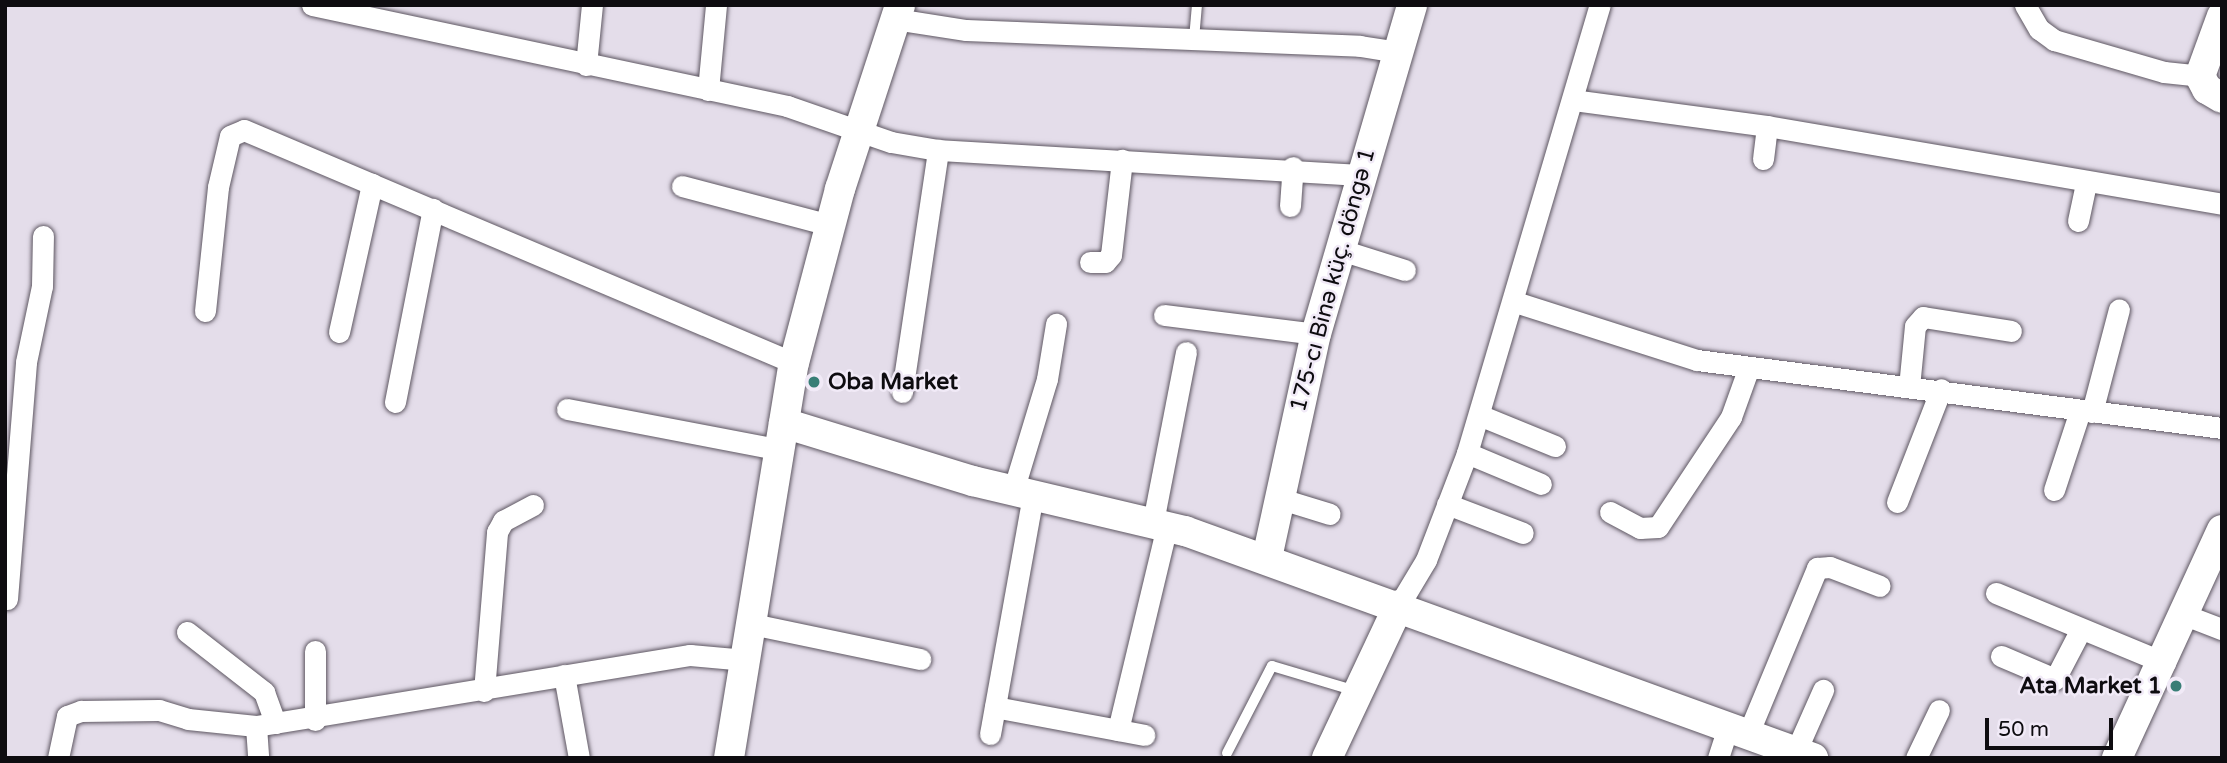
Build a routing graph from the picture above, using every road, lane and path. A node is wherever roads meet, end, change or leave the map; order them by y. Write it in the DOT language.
graph roads {
  1 [pos="592,5"];
  2 [pos="716,5"];
  3 [pos="1197,5"];
  4 [pos="1412,5"];
  5 [pos="1600,5"];
  6 [pos="2025,5"];
  7 [pos="325,7"];
  8 [pos="897,12"];
  9 [pos="2222,16"];
  10 [pos="1194,39"];
  11 [pos="1396,52"];
  12 [pos="586,65"];
  13 [pos="2200,76"];
  14 [pos="708,90"];
  15 [pos="2222,98"];
  16 [pos="1573,100"];
  17 [pos="1767,126"];
  18 [pos="858,132"];
  19 [pos="939,150"];
  20 [pos="1763,159"];
  21 [pos="1122,160"];
  22 [pos="1293,167"];
  23 [pos="1362,175"];
  24 [pos="2085,182"];
  25 [pos="372,184"];
  26 [pos="682,186"];
  27 [pos="2222,204"];
  28 [pos="1290,205"];
  29 [pos="433,209"];
  30 [pos="2078,221"];
  31 [pos="830,225"];
  32 [pos="43,236"];
  33 [pos="1341,250"];
  34 [pos="1090,262"];
  35 [pos="1405,270"];
  36 [pos="1515,302"];
  37 [pos="2119,309"];
  38 [pos="205,311"];
  39 [pos="1164,315"];
  40 [pos="1056,324"];
  41 [pos="2011,331"];
  42 [pos="339,332"];
  43 [pos="1316,334"];
  44 [pos="1185,352"];
  45 [pos="16,360"];
  46 [pos="794,363"];
  47 [pos="1749,367"];
  48 [pos="1909,387"];
  49 [pos="1941,389"];
  50 [pos="902,392"];
  51 [pos="395,402"];
  52 [pos="567,409"];
  53 [pos="2086,412"];
  54 [pos="1479,415"];
  55 [pos="2222,428"];
  56 [pos="783,437"];
  57 [pos="1555,446"];
  58 [pos="1467,453"];
  59 [pos="1541,484"];
  60 [pos="2054,490"];
  61 [pos="1023,493"];
  62 [pos="1278,498"];
  63 [pos="1897,502"];
  64 [pos="1447,504"];
  65 [pos="533,505"];
  66 [pos="10,506"];
  67 [pos="1611,512"];
  68 [pos="1330,514"];
  69 [pos="1160,524"];
  70 [pos="2222,530"];
  71 [pos="1523,533"];
  72 [pos="1266,558"];
  73 [pos="1880,586"];
  74 [pos="1996,593"];
  75 [pos="7,599"];
  76 [pos="1399,605"];
  77 [pos="2185,615"];
  78 [pos="752,624"];
  79 [pos="2081,629"];
  80 [pos="2222,629"];
  81 [pos="187,632"];
  82 [pos="315,651"];
  83 [pos="2001,656"];
  84 [pos="920,659"];
  85 [pos="746,660"];
  86 [pos="2165,663"];
  87 [pos="564,675"];
  88 [pos="1823,690"];
  89 [pos="484,691"];
  90 [pos="1358,692"];
  91 [pos="995,707"];
  92 [pos="1939,710"];
  93 [pos="315,720"];
  94 [pos="266,725"];
  95 [pos="1118,730"];
  96 [pos="1738,731"];
  97 [pos="990,734"];
  98 [pos="1143,735"];
  99 [pos="1227,754"];
  100 [pos="1805,755"];
  101 [pos="58,758"];
  102 [pos="258,758"];
  103 [pos="579,758"];
  104 [pos="729,758"];
  105 [pos="1327,758"];
  106 [pos="1718,758"];
  107 [pos="1916,758"];
  108 [pos="2118,758"];
  1 -- 12 [label="street"];
  2 -- 14 [label="street"];
  3 -- 10 [label="lane"];
  4 -- 11 [label="street, 175-cı Binə küç. döngə 1"];
  5 -- 16 [label="street"];
  6 -- 13 [label="street"];
  7 -- 12 [label="street"];
  8 -- 10 [label="street"];
  8 -- 18 [label="street"];
  9 -- 13 [label="street"];
  10 -- 11 [label="street"];
  11 -- 23 [label="street, 175-cı Binə küç. döngə 1"];
  12 -- 14 [label="street"];
  13 -- 15 [label="street"];
  14 -- 18 [label="street"];
  16 -- 17 [label="street"];
  16 -- 36 [label="street"];
  17 -- 20 [label="street"];
  17 -- 24 [label="street"];
  18 -- 19 [label="street"];
  18 -- 31 [label="street"];
  19 -- 21 [label="street"];
  19 -- 50 [label="street"];
  21 -- 22 [label="street"];
  21 -- 34 [label="street"];
  22 -- 23 [label="street"];
  22 -- 28 [label="street"];
  23 -- 33 [label="street, 175-cı Binə küç. döngə 1"];
  24 -- 27 [label="street"];
  24 -- 30 [label="street"];
  25 -- 29 [label="street"];
  25 -- 38 [label="street"];
  25 -- 42 [label="street"];
  26 -- 31 [label="street"];
  29 -- 46 [label="street"];
  29 -- 51 [label="street"];
  31 -- 46 [label="street"];
  32 -- 45 [label="street"];
  33 -- 35 [label="street"];
  33 -- 43 [label="street, 175-cı Binə küç. döngə 1"];
  36 -- 47 [label="street"];
  36 -- 54 [label="street"];
  37 -- 53 [label="street"];
  39 -- 43 [label="street"];
  40 -- 61 [label="street"];
  41 -- 48 [label="street"];
  43 -- 62 [label="street, 175-cı Binə küç. döngə 1"];
  44 -- 69 [label="street"];
  45 -- 66 [label="street"];
  46 -- 56 [label="street"];
  47 -- 48 [label="street"];
  47 -- 67 [label="street"];
  48 -- 49 [label="street"];
  49 -- 53 [label="street"];
  49 -- 63 [label="street"];
  52 -- 56 [label="street"];
  53 -- 55 [label="street"];
  53 -- 60 [label="street"];
  54 -- 57 [label="street"];
  54 -- 58 [label="street"];
  56 -- 61 [label="street"];
  56 -- 78 [label="street"];
  58 -- 59 [label="street"];
  58 -- 64 [label="street"];
  61 -- 69 [label="street"];
  61 -- 91 [label="street"];
  62 -- 68 [label="street"];
  62 -- 72 [label="street, 175-cı Binə küç. döngə 1"];
  64 -- 71 [label="street"];
  64 -- 76 [label="street"];
  65 -- 89 [label="street"];
  66 -- 75 [label="street"];
  69 -- 72 [label="street"];
  69 -- 95 [label="street"];
  70 -- 77 [label="street"];
  72 -- 76 [label="street"];
  73 -- 96 [label="street"];
  74 -- 79 [label="street"];
  76 -- 90 [label="street"];
  76 -- 96 [label="street"];
  77 -- 80 [label="street"];
  77 -- 86 [label="street"];
  78 -- 84 [label="street"];
  78 -- 85 [label="street"];
  79 -- 83 [label="street"];
  79 -- 86 [label="street"];
  81 -- 94 [label="street"];
  82 -- 93 [label="street"];
  85 -- 87 [label="street"];
  85 -- 104 [label="street"];
  86 -- 108 [label="street"];
  87 -- 89 [label="street"];
  87 -- 103 [label="street"];
  88 -- 100 [label="street"];
  89 -- 93 [label="street"];
  90 -- 99 [label="lane"];
  90 -- 105 [label="street"];
  91 -- 95 [label="street"];
  91 -- 97 [label="street"];
  92 -- 107 [label="street"];
  93 -- 94 [label="street"];
  94 -- 101 [label="street"];
  94 -- 102 [label="street"];
  95 -- 98 [label="street"];
  96 -- 100 [label="street"];
  96 -- 106 [label="street"];
}
